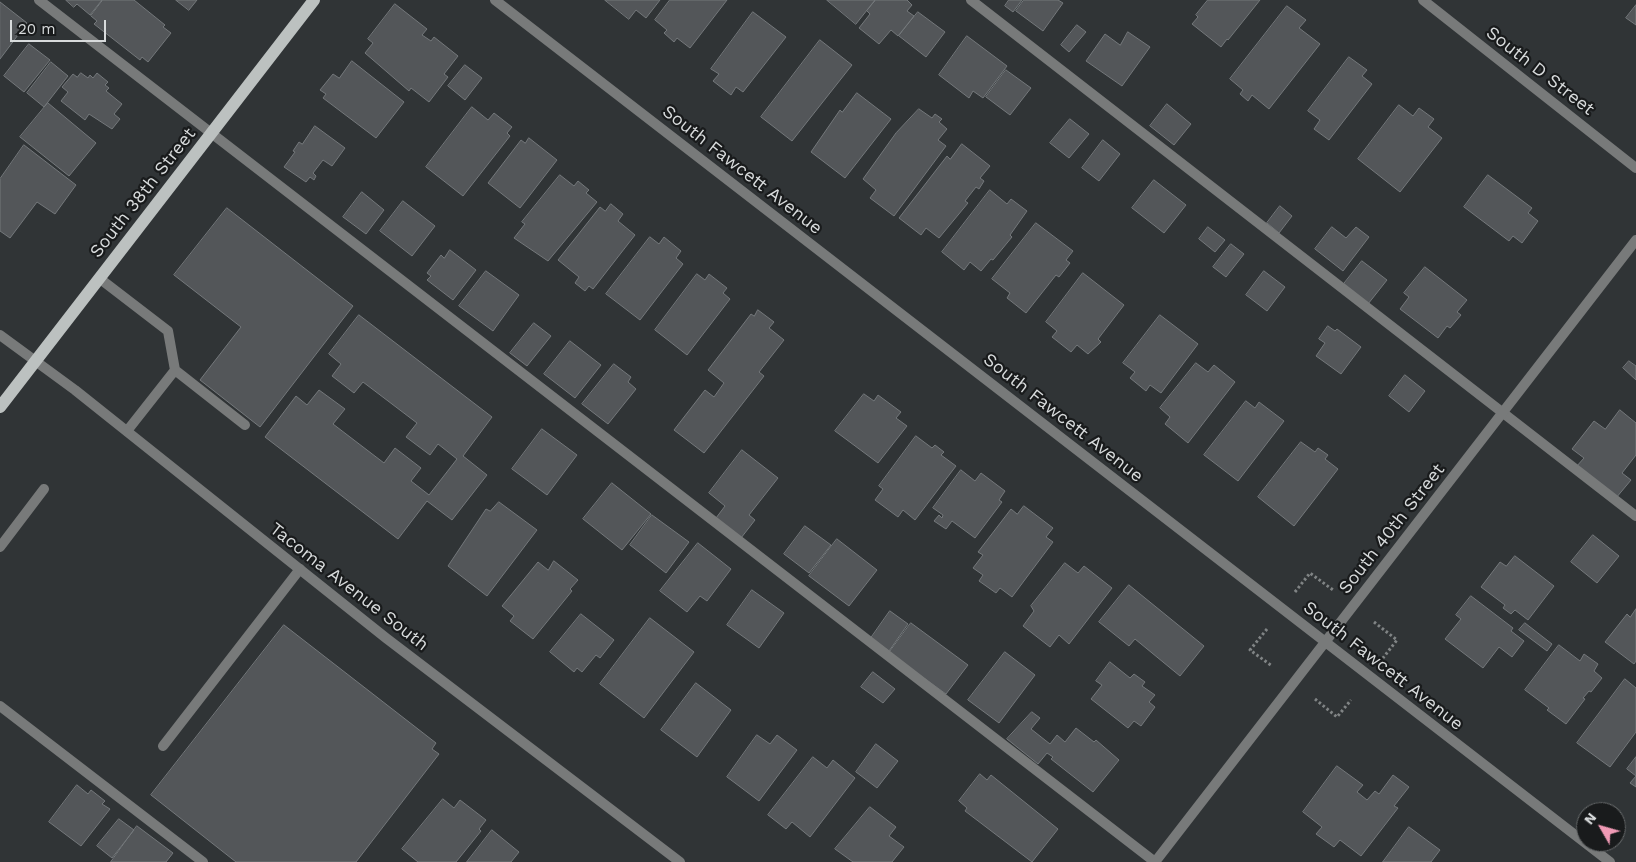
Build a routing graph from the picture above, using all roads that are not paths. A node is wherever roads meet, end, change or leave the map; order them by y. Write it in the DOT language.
graph roads {
  1 [pos="39,0"];
  2 [pos="314,0"];
  3 [pos="495,0"];
  4 [pos="971,0"];
  5 [pos="1423,0"];
  6 [pos="211,133"];
  7 [pos="1636,168"];
  8 [pos="1636,240"];
  9 [pos="99,278"];
  10 [pos="0,335"];
  11 [pos="34,361"];
  12 [pos="175,370"];
  13 [pos="0,407"];
  14 [pos="1503,411"];
  15 [pos="245,424"];
  16 [pos="127,431"];
  17 [pos="44,489"];
  18 [pos="1636,516"];
  19 [pos="0,547"];
  20 [pos="300,569"];
  21 [pos="1326,641"];
  22 [pos="0,706"];
  23 [pos="163,746"];
  24 [pos="203,862"];
  25 [pos="680,862"];
  26 [pos="1155,862"];
  27 [pos="1610,862"];
  1 -- 6 [label="street"];
  2 -- 6 [label="main road, South 38th Street"];
  3 -- 21 [label="street, South Fawcett Avenue"];
  4 -- 14 [label="street"];
  5 -- 7 [label="street, South D Street"];
  6 -- 9 [label="main road, South 38th Street"];
  6 -- 26 [label="street"];
  8 -- 14 [label="street, South 40th Street"];
  9 -- 11 [label="main road, South 38th Street"];
  9 -- 12 [label="street"];
  10 -- 11 [label="street, Tacoma Avenue South"];
  11 -- 13 [label="main road, South 38th Street"];
  11 -- 16 [label="street, Tacoma Avenue South"];
  12 -- 15 [label="street"];
  12 -- 16 [label="street"];
  14 -- 18 [label="street"];
  14 -- 21 [label="street, South 40th Street"];
  16 -- 20 [label="street, Tacoma Avenue South"];
  17 -- 19 [label="street"];
  20 -- 23 [label="street"];
  20 -- 25 [label="street, Tacoma Avenue South"];
  21 -- 26 [label="street, South 40th Street"];
  21 -- 27 [label="street, South Fawcett Avenue"];
  22 -- 24 [label="street"];
}
